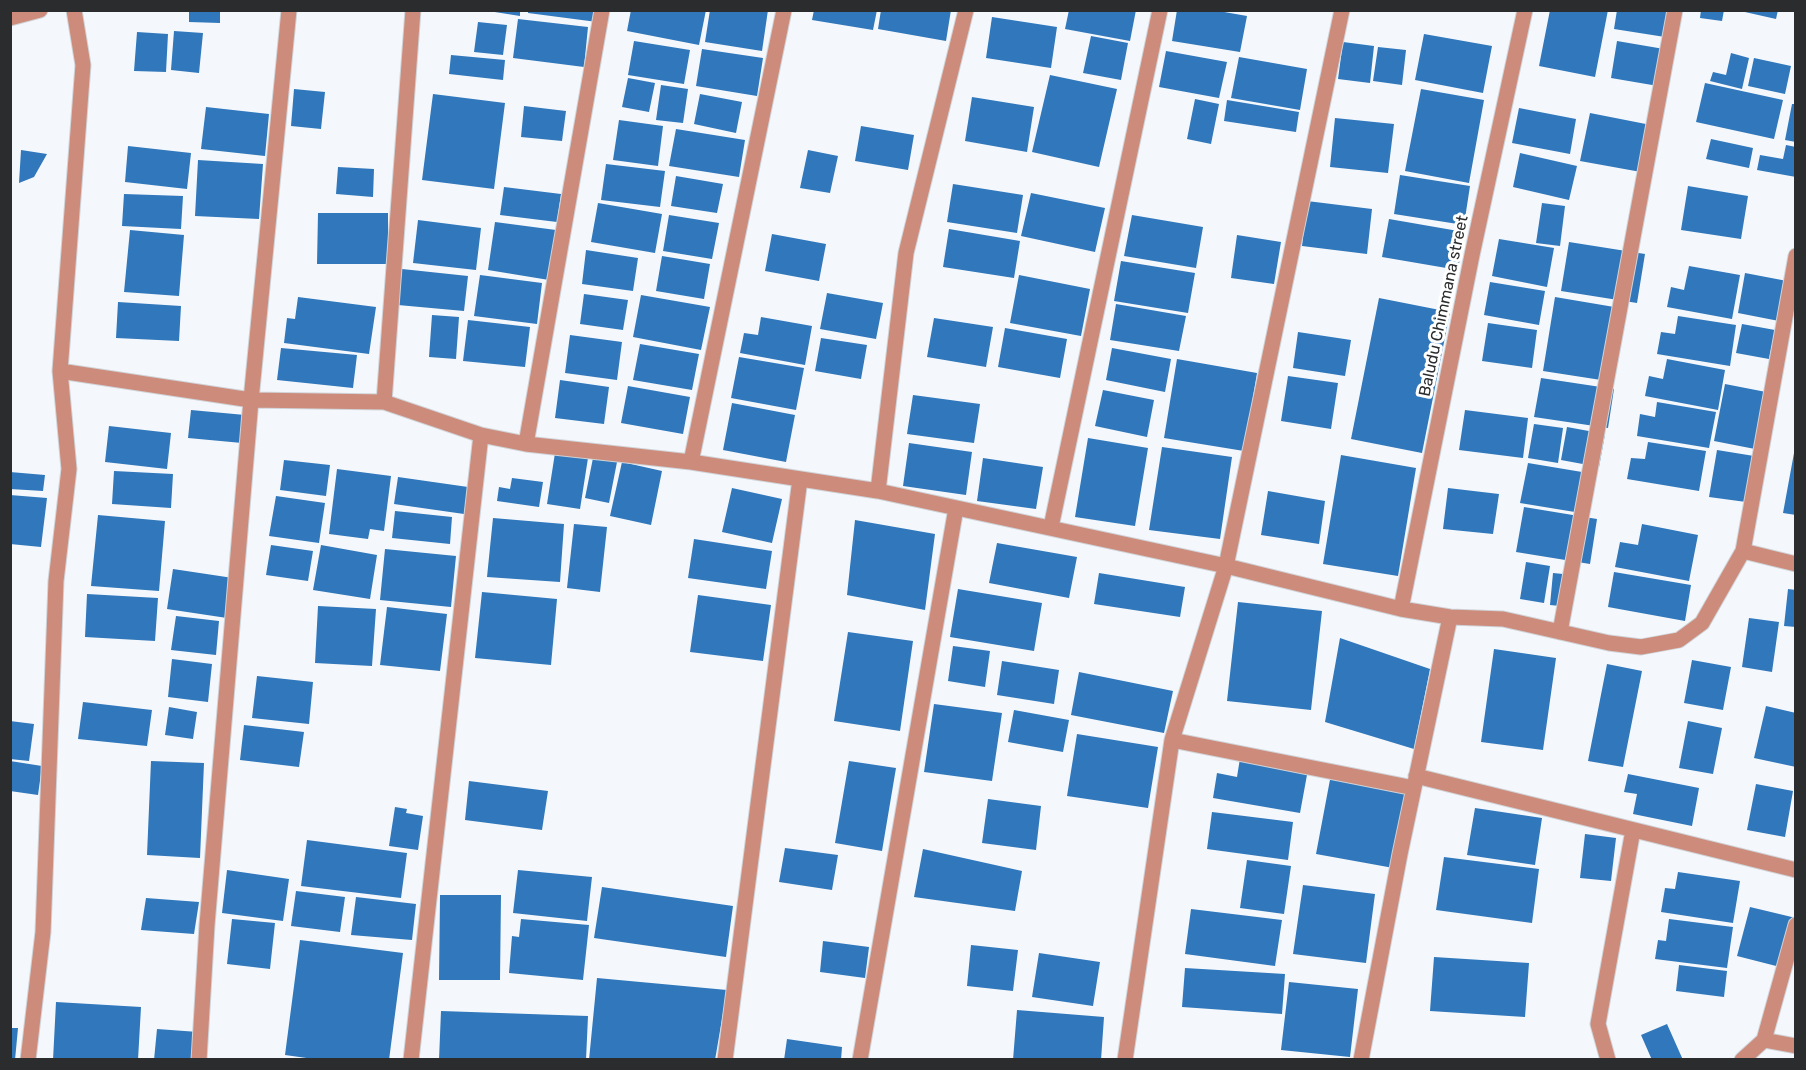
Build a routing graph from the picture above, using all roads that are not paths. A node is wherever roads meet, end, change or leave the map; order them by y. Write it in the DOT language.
graph roads {
  1 [pos="40,10"];
  2 [pos="74,10"];
  3 [pos="289,10"];
  4 [pos="413,10"];
  5 [pos="602,10"];
  6 [pos="784,10"];
  7 [pos="966,10"];
  8 [pos="1160,10"];
  9 [pos="1342,10"];
  10 [pos="1525,10"];
  11 [pos="1675,10"];
  12 [pos="10,18"];
  13 [pos="1796,256"];
  14 [pos="1789,329"];
  15 [pos="60,371"];
  16 [pos="251,400"];
  17 [pos="384,402"];
  18 [pos="481,435"];
  19 [pos="526,444"];
  20 [pos="691,462"];
  21 [pos="800,479"];
  22 [pos="878,491"];
  23 [pos="956,508"];
  24 [pos="1051,527"];
  25 [pos="1743,551"];
  26 [pos="1796,564"];
  27 [pos="1226,566"];
  28 [pos="1401,609"];
  29 [pos="1450,617"];
  30 [pos="1560,632"];
  31 [pos="1172,740"];
  32 [pos="1415,782"];
  33 [pos="1633,830"];
  34 [pos="1796,870"];
  35 [pos="1796,925"];
  36 [pos="1764,1040"];
  37 [pos="1796,1046"];
  38 [pos="28,1059"];
  39 [pos="199,1059"];
  40 [pos="411,1059"];
  41 [pos="725,1059"];
  42 [pos="860,1059"];
  43 [pos="1125,1059"];
  44 [pos="1361,1059"];
  45 [pos="1608,1059"];
  46 [pos="1742,1059"];
  1 -- 12 [label="street"];
  2 -- 15 [label="street"];
  3 -- 16 [label="street"];
  4 -- 17 [label="street"];
  5 -- 19 [label="street"];
  6 -- 20 [label="street"];
  7 -- 22 [label="street"];
  8 -- 24 [label="street"];
  9 -- 27 [label="street"];
  10 -- 28 [label="street, Baludu Chimmana street"];
  11 -- 30 [label="street"];
  13 -- 14 [label="street"];
  14 -- 25 [label="street"];
  15 -- 16 [label="street"];
  15 -- 38 [label="street"];
  16 -- 17 [label="street"];
  16 -- 39 [label="street"];
  17 -- 18 [label="street"];
  18 -- 19 [label="street"];
  18 -- 40 [label="street"];
  19 -- 20 [label="street"];
  20 -- 21 [label="street"];
  21 -- 22 [label="street"];
  21 -- 41 [label="street"];
  22 -- 23 [label="street"];
  23 -- 24 [label="street"];
  23 -- 42 [label="street"];
  24 -- 27 [label="street"];
  25 -- 26 [label="street"];
  25 -- 30 [label="street"];
  27 -- 28 [label="street"];
  27 -- 31 [label="street"];
  28 -- 29 [label="street"];
  29 -- 30 [label="street"];
  29 -- 32 [label="street"];
  31 -- 32 [label="street"];
  31 -- 43 [label="street"];
  32 -- 33 [label="street"];
  32 -- 44 [label="street"];
  33 -- 34 [label="street"];
  33 -- 45 [label="street"];
  35 -- 36 [label="street"];
  36 -- 37 [label="street"];
  36 -- 46 [label="street"];
}
